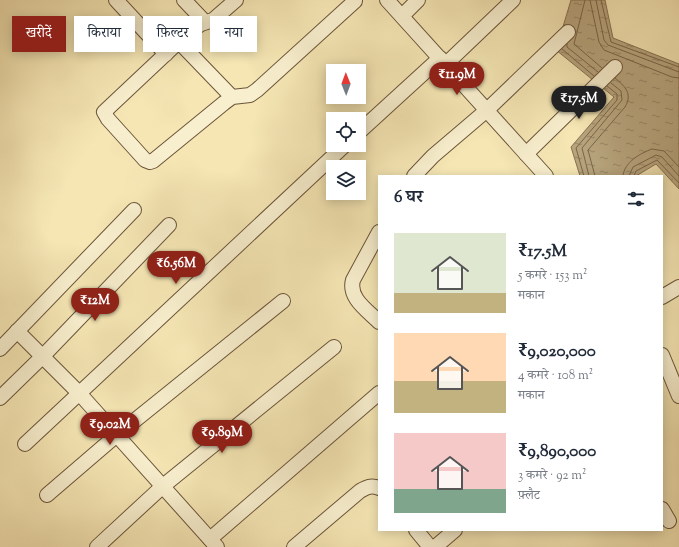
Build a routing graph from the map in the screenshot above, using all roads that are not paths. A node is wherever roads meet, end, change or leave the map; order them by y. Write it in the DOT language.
graph roads {
  1 [pos="116,0"];
  2 [pos="184,0"];
  3 [pos="236,0"];
  4 [pos="355,0"];
  5 [pos="387,0"];
  6 [pos="418,0"];
  7 [pos="513,0"];
  8 [pos="402,16"];
  9 [pos="205,22"];
  10 [pos="202,24"];
  11 [pos="568,32"];
  12 [pos="189,52"];
  13 [pos="166,54"];
  14 [pos="443,61"];
  15 [pos="615,67"];
  16 [pos="232,97"];
  17 [pos="487,110"];
  18 [pos="366,126"];
  19 [pos="337,152"];
  20 [pos="526,154"];
  21 [pos="415,175"];
  22 [pos="545,175"];
  23 [pos="134,210"];
  24 [pos="169,225"];
  25 [pos="378,234"];
  26 [pos="679,287"];
  27 [pos="663,296"];
  28 [pos="283,301"];
  29 [pos="378,321"];
  30 [pos="17,331"];
  31 [pos="334,347"];
  32 [pos="0,349"];
  33 [pos="43,356"];
  34 [pos="663,358"];
  35 [pos="670,379"];
  36 [pos="79,393"];
  37 [pos="378,394"];
  38 [pos="679,396"];
  39 [pos="0,398"];
  40 [pos="118,434"];
  41 [pos="25,444"];
  42 [pos="163,486"];
  43 [pos="378,488"];
  44 [pos="47,495"];
  45 [pos="417,531"];
  46 [pos="454,531"];
  47 [pos="214,543"];
  48 [pos="97,547"];
  49 [pos="294,547"];
  50 [pos="430,547"];
  51 [pos="435,547"];
  1 -- 13 [label="street"];
  2 -- 9 [label="street"];
  3 -- 9 [label="street"];
  4 -- 16 [label="street"];
  5 -- 8 [label="street"];
  6 -- 8 [label="street"];
  7 -- 14 [label="street"];
  8 -- 14 [label="street"];
  9 -- 10 [label="street"];
  11 -- 17 [label="street"];
  12 -- 16 [label="street"];
  13 -- 16 [label="street"];
  14 -- 17 [label="street"];
  14 -- 18 [label="street"];
  15 -- 20 [label="street"];
  17 -- 20 [label="street"];
  17 -- 21 [label="street"];
  19 -- 36 [label="street"];
  20 -- 22 [label="street"];
  23 -- 30 [label="street"];
  24 -- 33 [label="street"];
  25 -- 29 [label="street"];
  26 -- 27 [label="street"];
  28 -- 40 [label="street"];
  30 -- 32 [label="street"];
  30 -- 33 [label="street"];
  31 -- 42 [label="street"];
  33 -- 36 [label="street"];
  33 -- 39 [label="street"];
  34 -- 35 [label="street"];
  35 -- 38 [label="street"];
  36 -- 40 [label="street"];
  36 -- 41 [label="street"];
  37 -- 47 [label="street"];
  40 -- 42 [label="street"];
  40 -- 44 [label="street"];
  42 -- 47 [label="street"];
  42 -- 48 [label="street"];
  43 -- 49 [label="street"];
  45 -- 50 [label="street"];
  46 -- 51 [label="street"];
}
